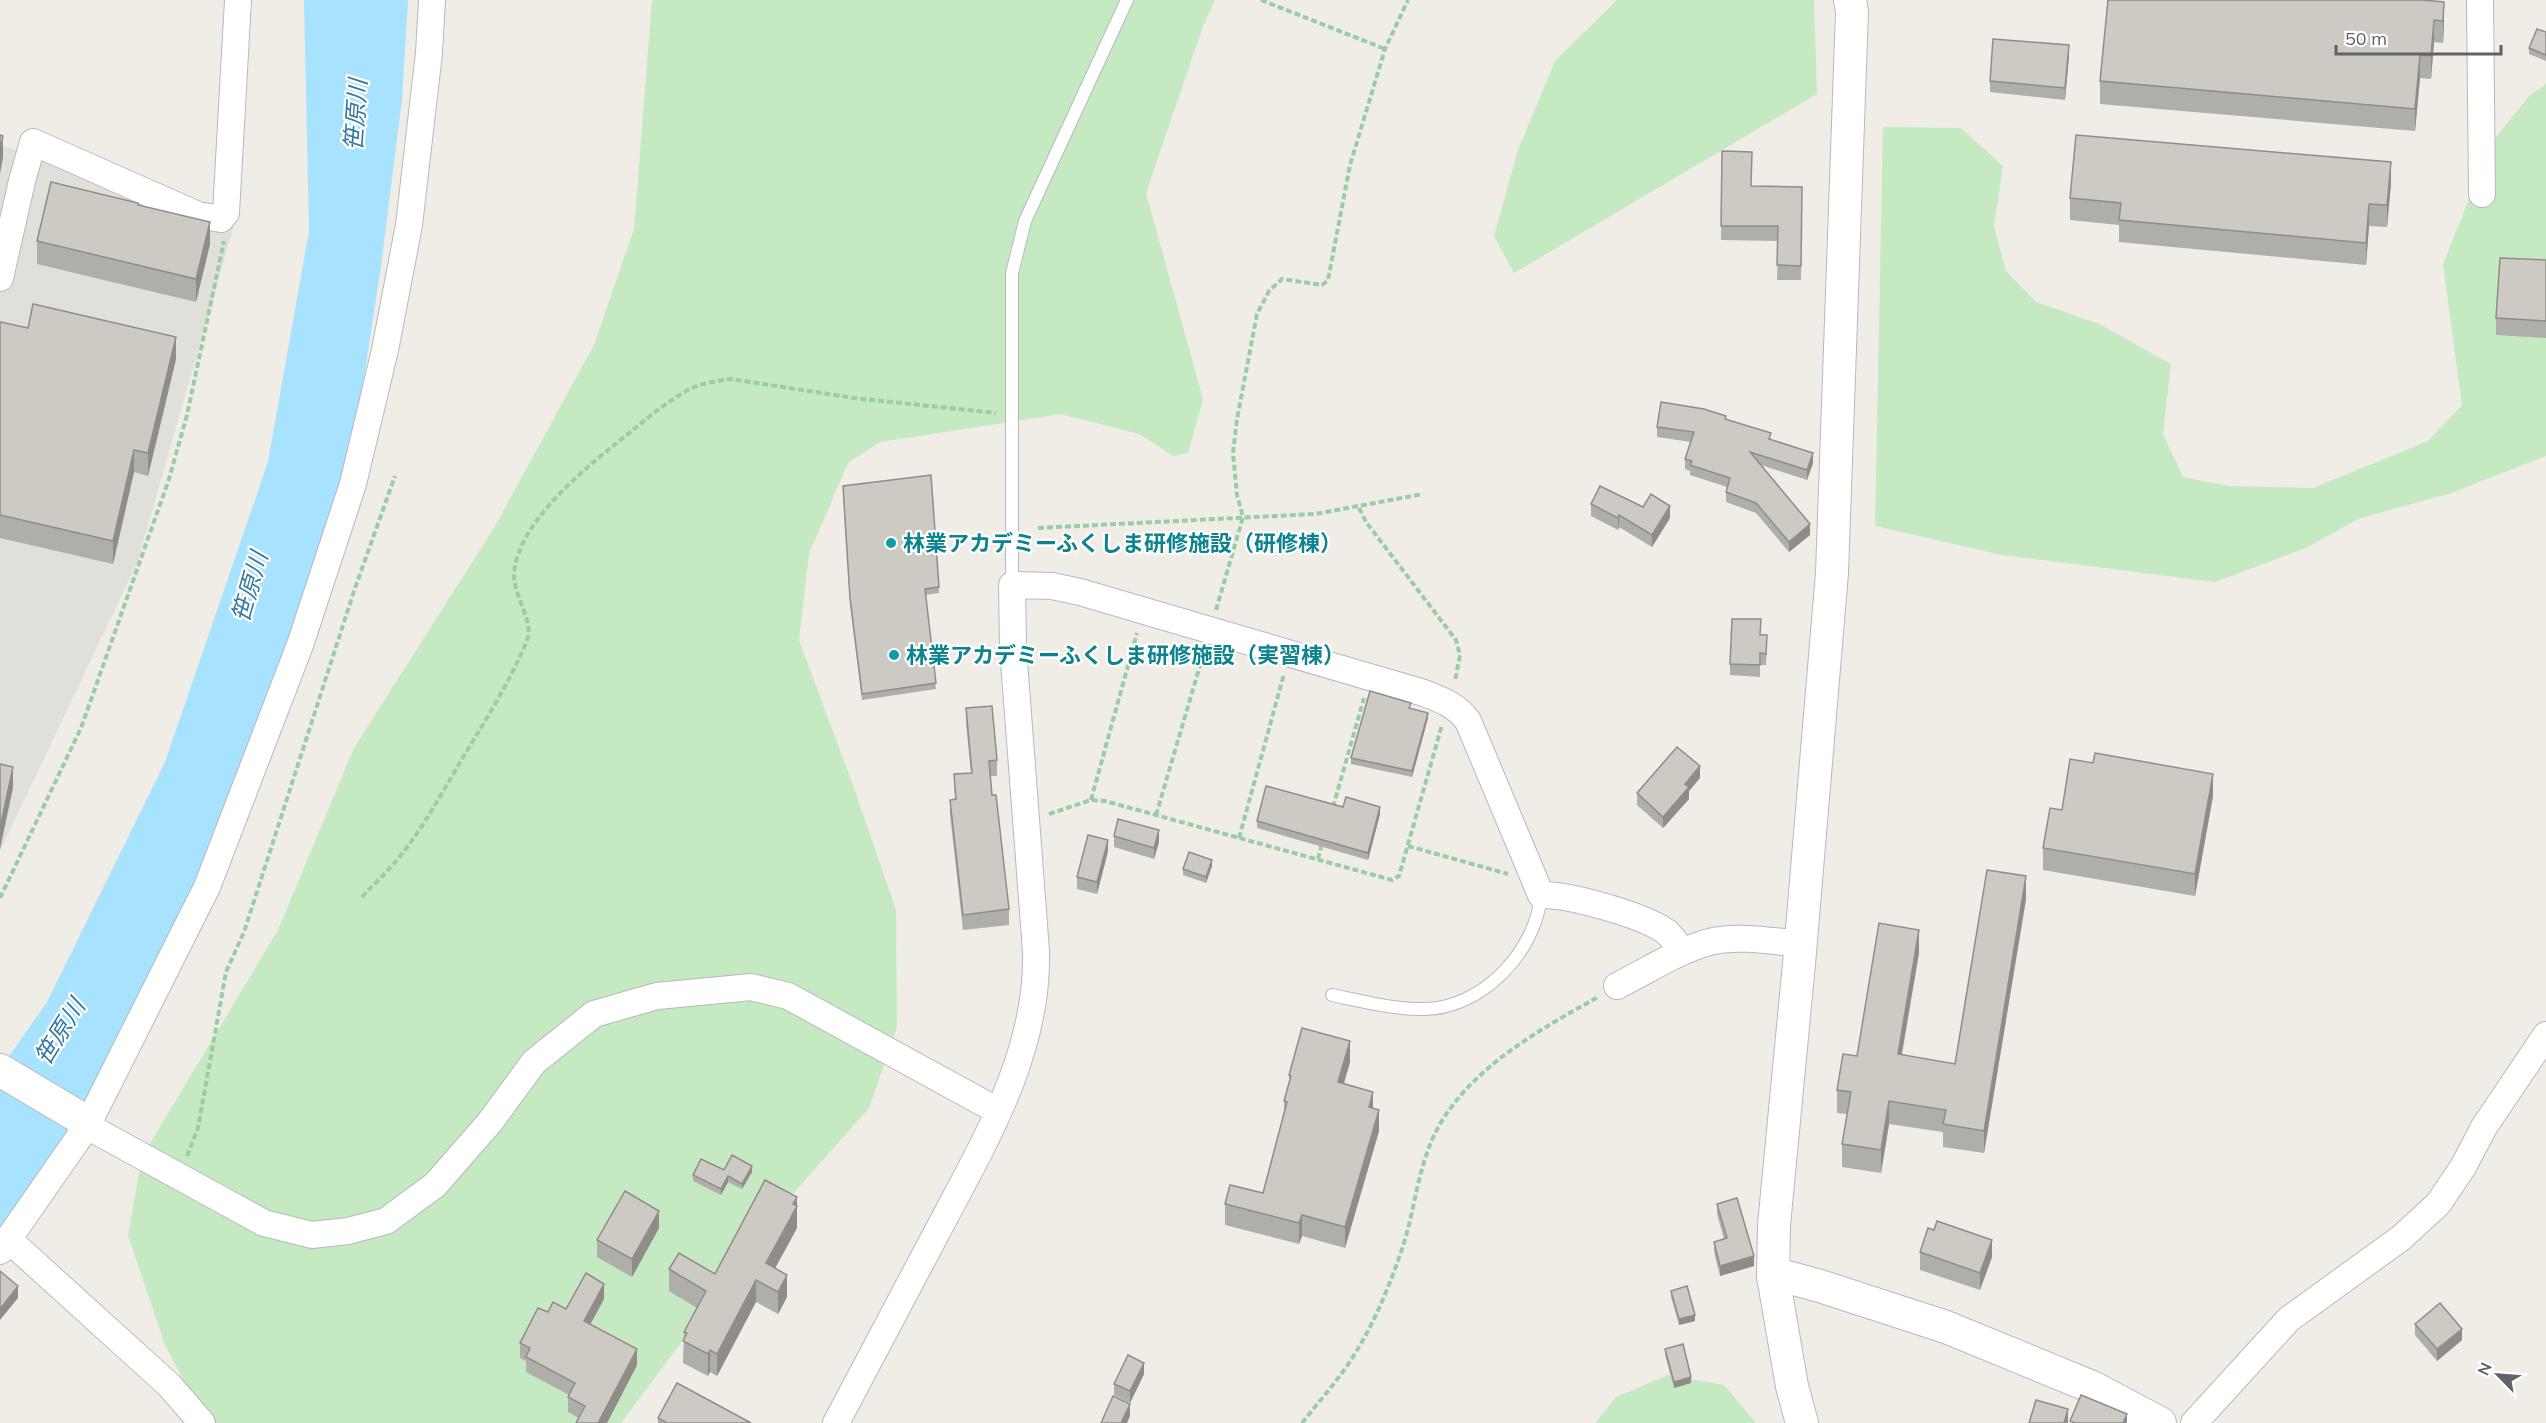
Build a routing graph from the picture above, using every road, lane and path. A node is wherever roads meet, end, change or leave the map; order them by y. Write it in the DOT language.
graph roads {
  1 [pos="238,0"];
  2 [pos="432,0"];
  3 [pos="1127,0"];
  4 [pos="1261,0"];
  5 [pos="1408,0"];
  6 [pos="1850,0"];
  7 [pos="2480,0"];
  8 [pos="1385,49"];
  9 [pos="2482,194"];
  10 [pos="226,213"];
  11 [pos="0,278"];
  12 [pos="1012,414"];
  13 [pos="395,476"];
  14 [pos="1423,494"];
  15 [pos="1359,508"];
  16 [pos="1243,518"];
  17 [pos="1038,528"];
  18 [pos="1012,585"];
  19 [pos="1144,610"];
  20 [pos="1210,630"];
  21 [pos="1290,653"];
  22 [pos="1370,677"];
  23 [pos="1449,703"];
  24 [pos="1091,800"];
  25 [pos="1331,814"];
  26 [pos="1156,815"];
  27 [pos="1026,824"];
  28 [pos="1324,836"];
  29 [pos="1239,838"];
  30 [pos="1408,846"];
  31 [pos="1318,859"];
  32 [pos="1538,888"];
  33 [pos="362,897"];
  34 [pos="0,898"];
  35 [pos="1801,944"];
  36 [pos="1682,952"];
  37 [pos="1617,986"];
  38 [pos="1332,995"];
  39 [pos="2546,1035"];
  40 [pos="0,1070"];
  41 [pos="998,1111"];
  42 [pos="82,1121"];
  43 [pos="179,1177"];
  44 [pos="5,1246"];
  45 [pos="1773,1276"];
  46 [pos="202,1423"];
  47 [pos="836,1423"];
  48 [pos="1302,1423"];
  49 [pos="1802,1423"];
  50 [pos="2160,1423"];
  51 [pos="2194,1423"];
  1 -- 10 [label="street"];
  2 -- 42 [label="street"];
  3 -- 12 [label="lane"];
  4 -- 8 [label="path"];
  5 -- 8 [label="path"];
  6 -- 35 [label="street"];
  7 -- 9 [label="street"];
  8 -- 16 [label="path"];
  10 -- 11 [label="street"];
  10 -- 34 [label="path"];
  12 -- 18 [label="lane"];
  12 -- 33 [label="path"];
  13 -- 43 [label="path"];
  14 -- 15 [label="path"];
  15 -- 16 [label="path"];
  15 -- 23 [label="path"];
  16 -- 17 [label="path"];
  16 -- 20 [label="path"];
  18 -- 19 [label="street"];
  18 -- 27 [label="street"];
  19 -- 20 [label="street"];
  19 -- 24 [label="path"];
  20 -- 21 [label="street"];
  20 -- 26 [label="path"];
  21 -- 22 [label="street"];
  21 -- 29 [label="path"];
  22 -- 23 [label="street"];
  22 -- 25 [label="path"];
  23 -- 30 [label="path"];
  23 -- 32 [label="street"];
  24 -- 26 [label="path"];
  24 -- 27 [label="path"];
  26 -- 29 [label="path"];
  27 -- 41 [label="street"];
  28 -- 31 [label="path"];
  29 -- 31 [label="path"];
  30 -- 31 [label="path"];
  30 -- 32 [label="path"];
  32 -- 36 [label="street"];
  32 -- 38 [label="lane"];
  35 -- 36 [label="street"];
  35 -- 45 [label="street"];
  36 -- 37 [label="street"];
  37 -- 48 [label="path"];
  39 -- 51 [label="street"];
  40 -- 42 [label="street"];
  41 -- 43 [label="street"];
  41 -- 47 [label="street"];
  42 -- 43 [label="street"];
  42 -- 44 [label="street"];
  44 -- 46 [label="street"];
  45 -- 49 [label="street"];
  45 -- 50 [label="street"];
}
